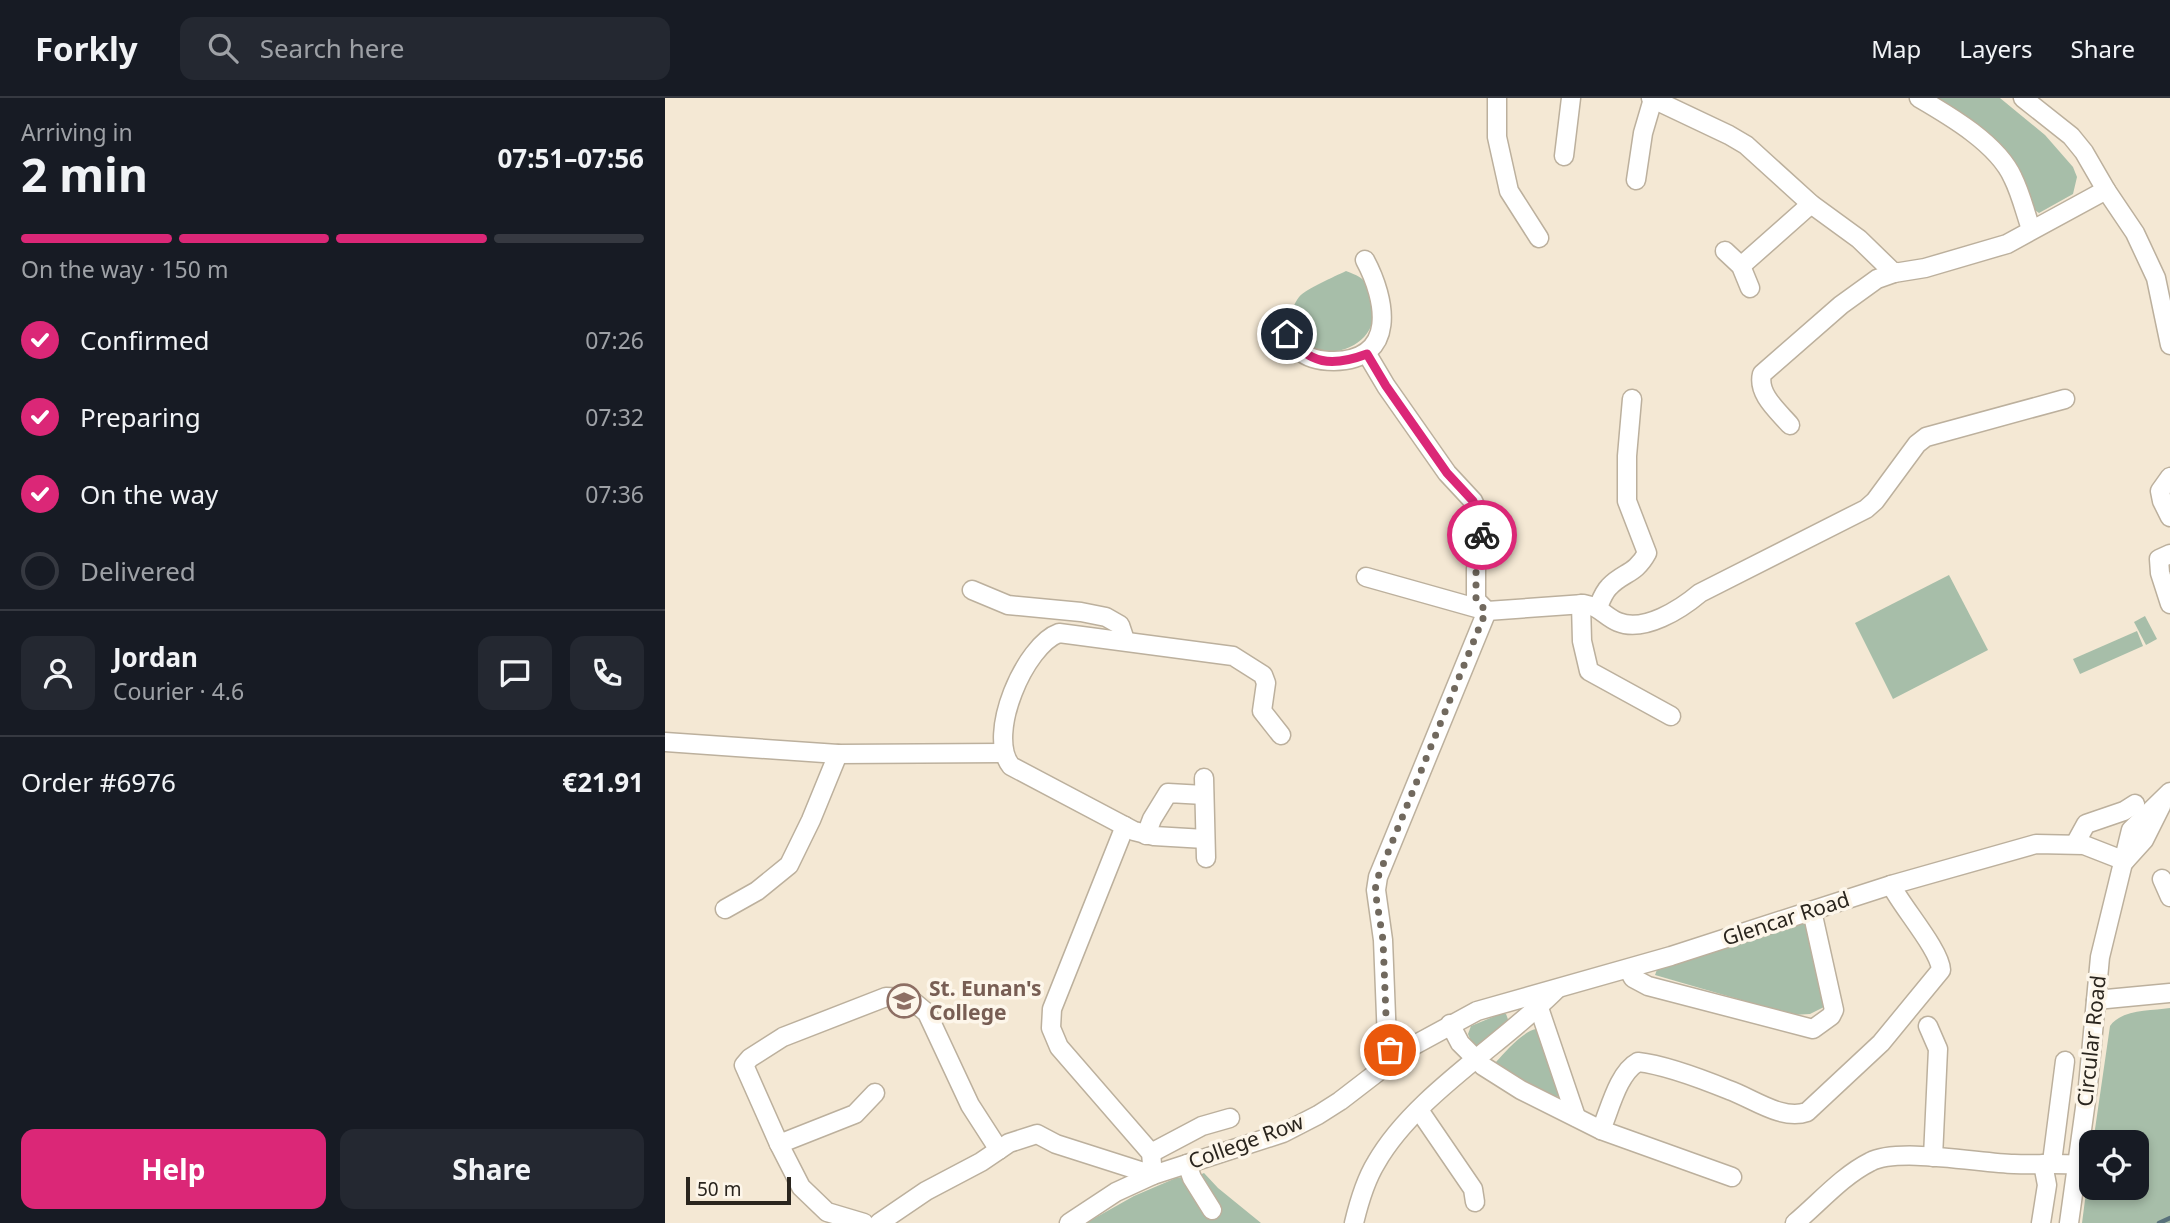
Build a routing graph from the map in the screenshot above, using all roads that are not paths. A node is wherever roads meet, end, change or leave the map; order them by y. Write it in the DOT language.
graph roads {
  1 [pos="1497,98"];
  2 [pos="1571,98"];
  3 [pos="1652,98"];
  4 [pos="1919,98"];
  5 [pos="2023,98"];
  6 [pos="1564,156"];
  7 [pos="1636,180"];
  8 [pos="2106,190"];
  9 [pos="1811,204"];
  10 [pos="2031,229"];
  11 [pos="1539,238"];
  12 [pos="1725,251"];
  13 [pos="1365,260"];
  14 [pos="1741,265"];
  15 [pos="1894,273"];
  16 [pos="1750,288"];
  17 [pos="1278,318"];
  18 [pos="2170,345"];
  19 [pos="1367,354"];
  20 [pos="1633,399"];
  21 [pos="2064,400"];
  22 [pos="1790,425"];
  23 [pos="2170,477"];
  24 [pos="2170,517"];
  25 [pos="2170,554"];
  26 [pos="1366,577"];
  27 [pos="972,590"];
  28 [pos="2170,604"];
  29 [pos="1590,606"];
  30 [pos="1486,611"];
  31 [pos="1125,640"];
  32 [pos="1671,716"];
  33 [pos="1281,735"];
  34 [pos="665,742"];
  35 [pos="1003,753"];
  36 [pos="838,754"];
  37 [pos="2168,794"];
  38 [pos="2135,804"];
  39 [pos="1125,827"];
  40 [pos="1146,835"];
  41 [pos="1205,839"];
  42 [pos="2075,844"];
  43 [pos="1206,858"];
  44 [pos="2125,861"];
  45 [pos="1891,885"];
  46 [pos="2167,887"];
  47 [pos="2170,897"];
  48 [pos="726,909"];
  49 [pos="1812,911"];
  50 [pos="1628,969"];
  51 [pos="1557,989"];
  52 [pos="2170,993"];
  53 [pos="1510,1000"];
  54 [pos="2096,1000"];
  55 [pos="1541,1014"];
  56 [pos="1522,1021"];
  57 [pos="1450,1024"];
  58 [pos="1928,1026"];
  59 [pos="1395,1057"];
  60 [pos="1476,1060"];
  61 [pos="2065,1061"];
  62 [pos="875,1093"];
  63 [pos="1419,1110"];
  64 [pos="1576,1117"];
  65 [pos="1230,1118"];
  66 [pos="1601,1129"];
  67 [pos="779,1144"];
  68 [pos="999,1150"];
  69 [pos="1151,1153"];
  70 [pos="1933,1157"];
  71 [pos="2048,1163"];
  72 [pos="1187,1164"];
  73 [pos="2078,1165"];
  74 [pos="1153,1175"];
  75 [pos="1732,1177"];
  76 [pos="1475,1202"];
  77 [pos="1212,1210"];
  78 [pos="864,1223"];
  79 [pos="879,1223"];
  80 [pos="1069,1223"];
  81 [pos="1354,1223"];
  82 [pos="1795,1223"];
  83 [pos="2041,1223"];
  84 [pos="2069,1223"];
  1 -- 11 [label="street"];
  2 -- 6 [label="street"];
  3 -- 7 [label="street"];
  3 -- 9 [label="street"];
  4 -- 10 [label="street"];
  5 -- 8 [label="street"];
  8 -- 10 [label="street"];
  8 -- 18 [label="street"];
  9 -- 14 [label="street"];
  9 -- 15 [label="street"];
  10 -- 15 [label="street"];
  12 -- 14 [label="street"];
  13 -- 19 [label="street"];
  14 -- 16 [label="street"];
  15 -- 22 [label="street"];
  17 -- 19 [label="street"];
  19 -- 30 [label="street"];
  20 -- 29 [label="street"];
  21 -- 29 [label="street"];
  23 -- 24 [label="street"];
  25 -- 28 [label="street"];
  26 -- 30 [label="street"];
  27 -- 31 [label="street"];
  29 -- 30 [label="street"];
  29 -- 32 [label="street"];
  30 -- 59 [label="street"];
  31 -- 33 [label="street"];
  31 -- 35 [label="street"];
  34 -- 36 [label="street"];
  35 -- 36 [label="street"];
  35 -- 39 [label="street"];
  36 -- 48 [label="street"];
  37 -- 44 [label="street, Circular Road"];
  38 -- 42 [label="street"];
  39 -- 40 [label="street"];
  39 -- 69 [label="street"];
  40 -- 41 [label="street"];
  40 -- 41 [label="street"];
  41 -- 43 [label="street"];
  42 -- 44 [label="street, Glencar Road"];
  42 -- 45 [label="street, Glencar Road"];
  44 -- 54 [label="street, Circular Road"];
  45 -- 49 [label="street, Glencar Road"];
  45 -- 66 [label="street"];
  46 -- 47 [label="street"];
  49 -- 50 [label="street, Glencar Road"];
  49 -- 50 [label="street"];
  50 -- 51 [label="street, Glencar Road"];
  51 -- 53 [label="street, Glencar Road"];
  51 -- 55 [label="street"];
  52 -- 54 [label="street"];
  53 -- 56 [label="street"];
  53 -- 57 [label="street, Glencar Road"];
  54 -- 73 [label="street, Circular Road"];
  55 -- 56 [label="street"];
  55 -- 64 [label="street"];
  56 -- 60 [label="street"];
  57 -- 59 [label="street, College Row"];
  57 -- 60 [label="street"];
  58 -- 70 [label="street"];
  59 -- 72 [label="street, College Row"];
  60 -- 63 [label="street"];
  60 -- 64 [label="street"];
  61 -- 71 [label="street"];
  62 -- 67 [label="street"];
  63 -- 76 [label="street"];
  63 -- 81 [label="street"];
  64 -- 66 [label="street"];
  65 -- 69 [label="street"];
  66 -- 75 [label="street"];
  67 -- 68 [label="street"];
  67 -- 78 [label="street"];
  68 -- 74 [label="street"];
  68 -- 79 [label="street"];
  69 -- 74 [label="street"];
  70 -- 71 [label="street"];
  70 -- 82 [label="street"];
  71 -- 73 [label="street"];
  71 -- 83 [label="street"];
  72 -- 74 [label="street, College Row"];
  72 -- 77 [label="street"];
  73 -- 84 [label="street, Circular Road"];
  74 -- 80 [label="street, College Row"];
}
